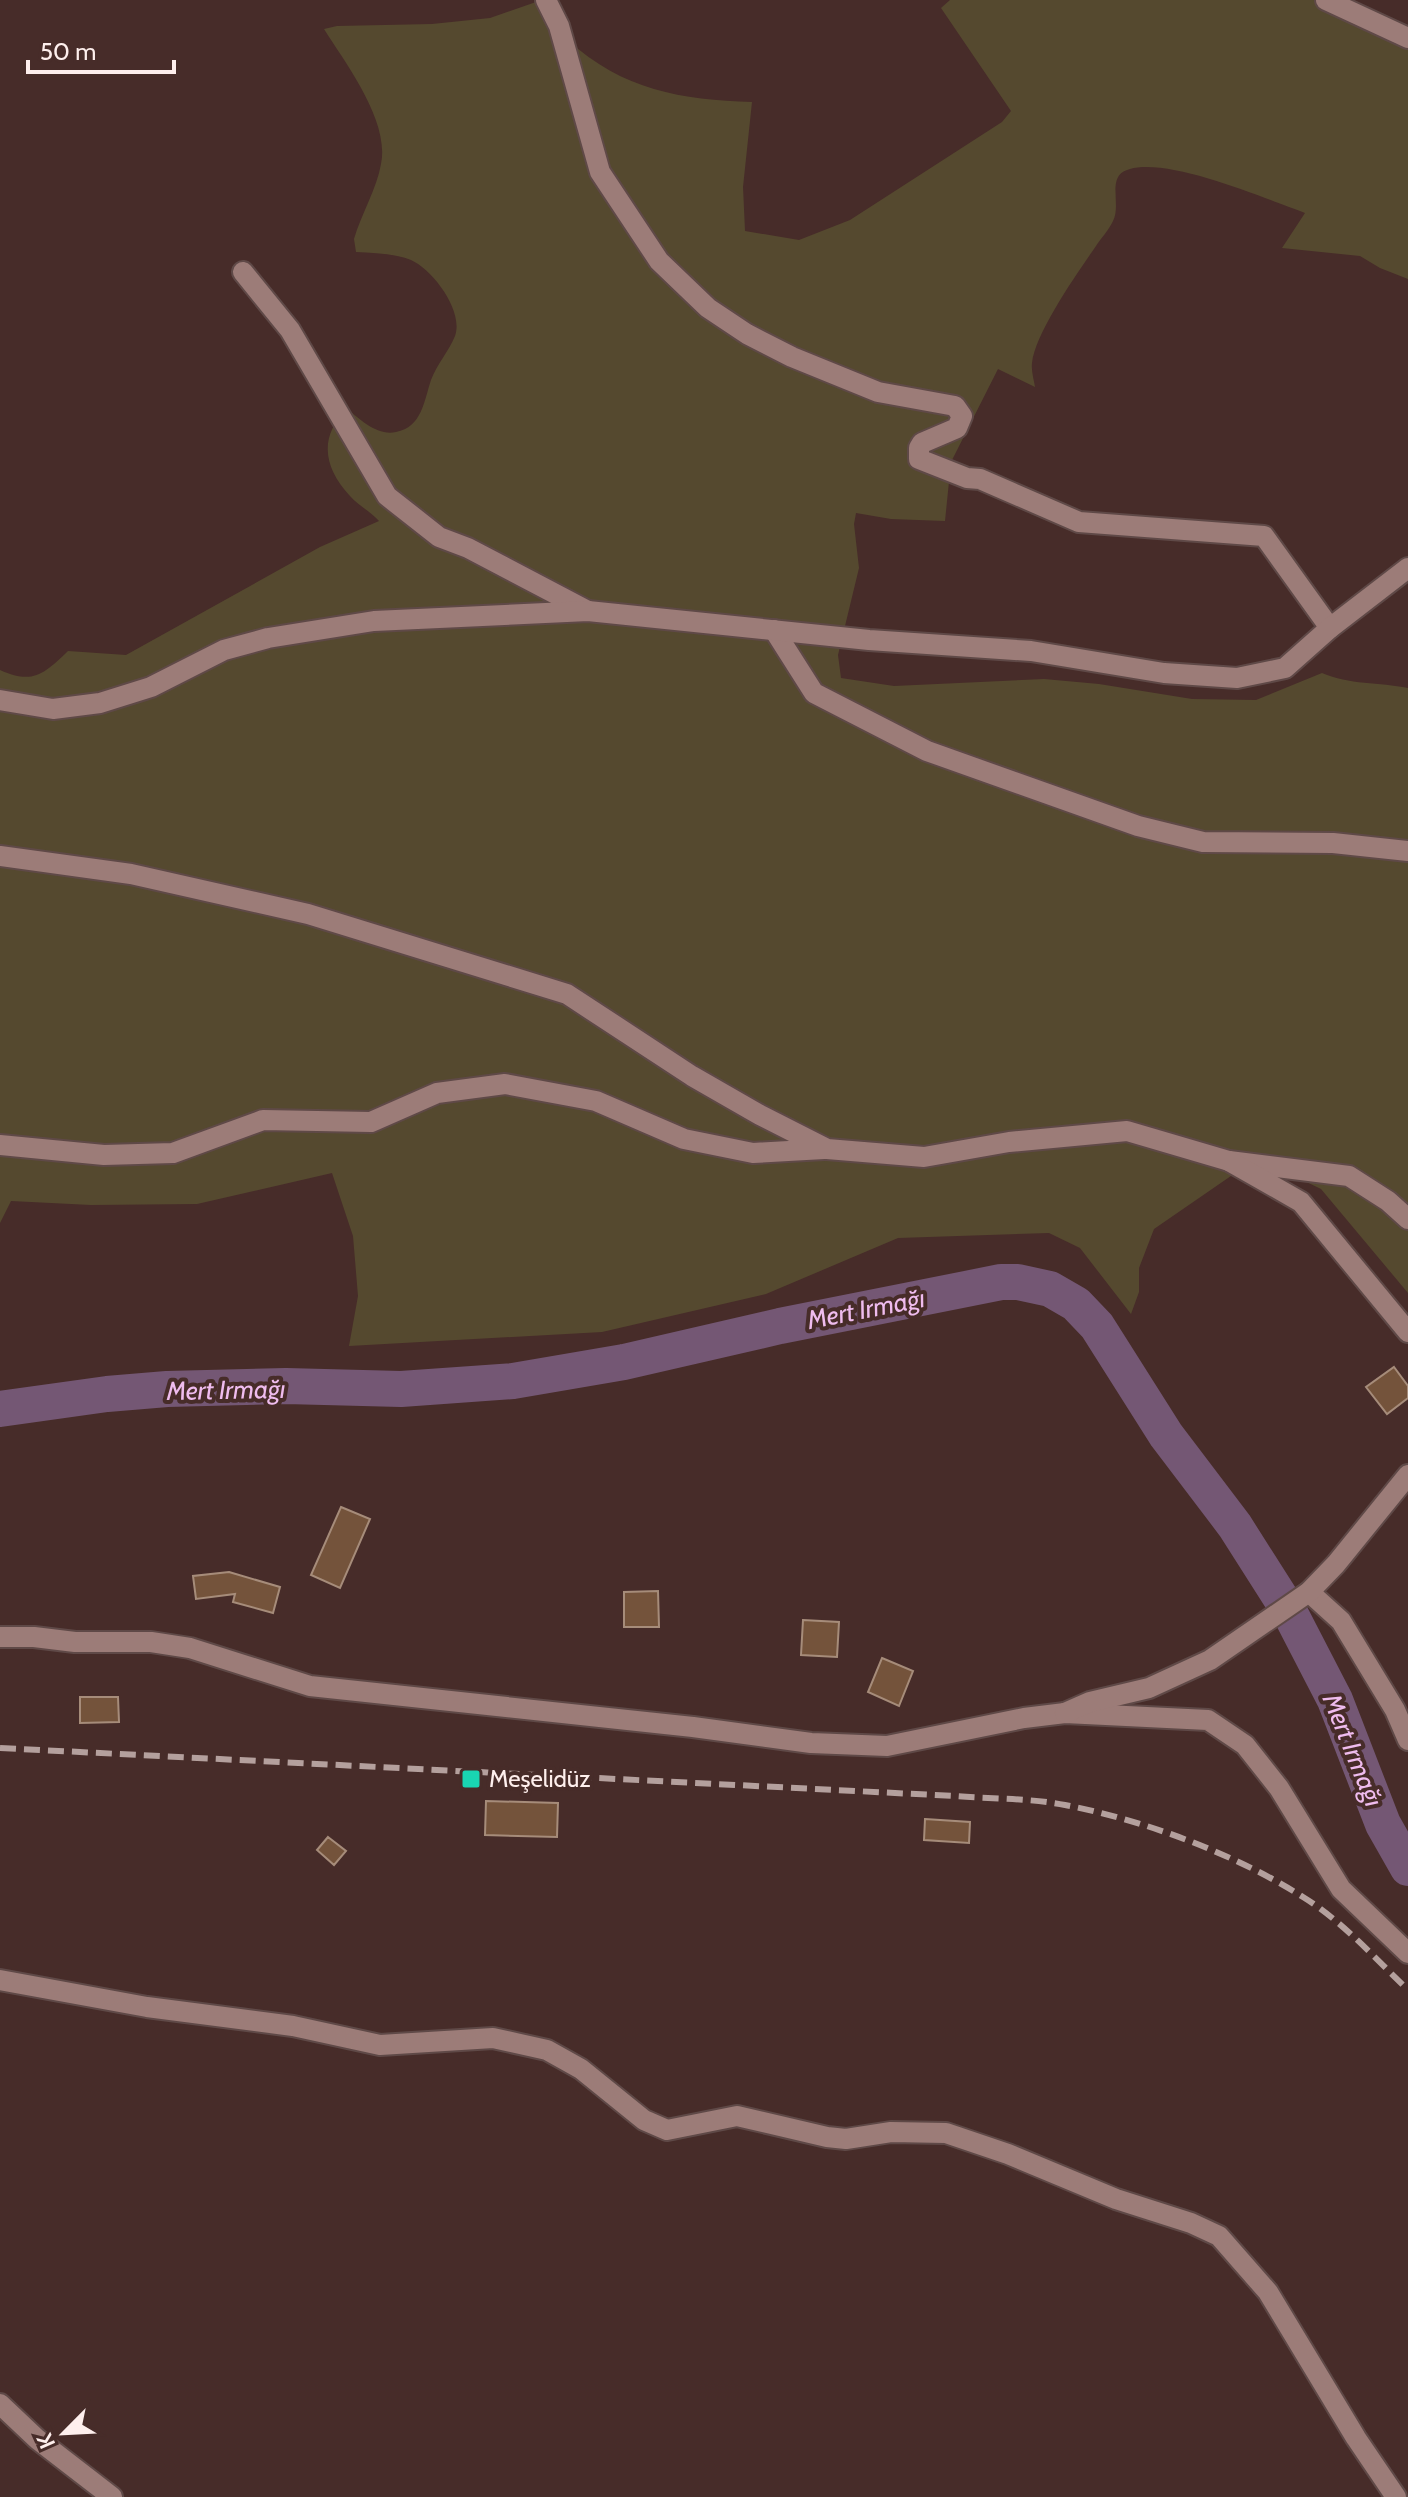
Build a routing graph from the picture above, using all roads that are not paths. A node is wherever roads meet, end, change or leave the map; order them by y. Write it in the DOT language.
graph roads {
  1 [pos="546,0"];
  2 [pos="1326,0"];
  3 [pos="1408,38"];
  4 [pos="243,272"];
  5 [pos="1408,568"];
  6 [pos="588,611"];
  7 [pos="1330,628"];
  8 [pos="774,630"];
  9 [pos="0,700"];
  10 [pos="1408,851"];
  11 [pos="0,856"];
  12 [pos="0,1145"];
  13 [pos="827,1149"];
  14 [pos="1229,1161"];
  15 [pos="1408,1219"];
  16 [pos="1408,1332"];
  17 [pos="1408,1475"];
  18 [pos="1309,1592"];
  19 [pos="0,1637"];
  20 [pos="1065,1713"];
  21 [pos="1408,1740"];
  22 [pos="1408,1953"];
  23 [pos="0,1980"];
  24 [pos="0,2404"];
  25 [pos="112,2497"];
  26 [pos="1396,2497"];
  1 -- 7 [label="street"];
  2 -- 3 [label="street"];
  4 -- 6 [label="street"];
  5 -- 7 [label="street"];
  6 -- 8 [label="street"];
  6 -- 9 [label="street"];
  7 -- 8 [label="street"];
  8 -- 10 [label="street"];
  11 -- 13 [label="street"];
  12 -- 13 [label="street"];
  13 -- 14 [label="street"];
  14 -- 15 [label="street"];
  14 -- 16 [label="street"];
  17 -- 18 [label="street"];
  18 -- 20 [label="street"];
  18 -- 21 [label="street"];
  19 -- 20 [label="street"];
  20 -- 22 [label="street"];
  23 -- 26 [label="street"];
  24 -- 25 [label="street"];
}
